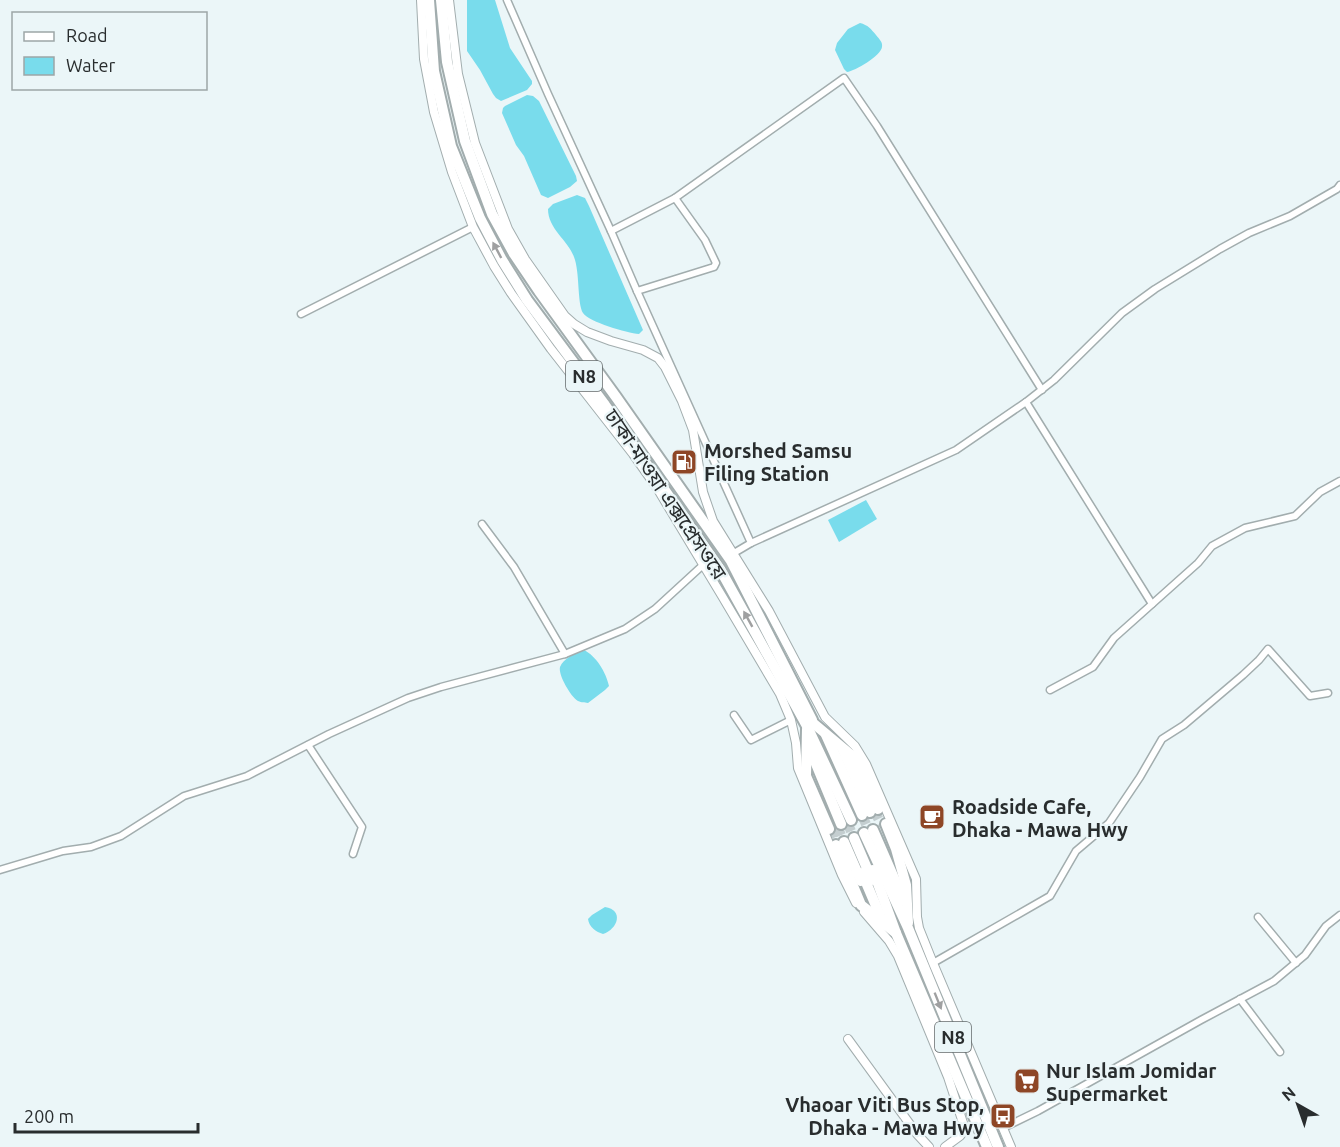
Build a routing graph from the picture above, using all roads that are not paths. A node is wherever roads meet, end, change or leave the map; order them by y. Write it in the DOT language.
graph roads {
  1 [pos="422,0"];
  2 [pos="429,0"];
  3 [pos="441,0"];
  4 [pos="449,0"];
  5 [pos="507,0"];
  6 [pos="1340,185"];
  7 [pos="675,198"];
  8 [pos="473,227"];
  9 [pos="611,231"];
  10 [pos="637,291"];
  11 [pos="301,314"];
  12 [pos="1042,390"];
  13 [pos="1026,402"];
  14 [pos="1340,480"];
  15 [pos="482,524"];
  16 [pos="751,543"];
  17 [pos="734,553"];
  18 [pos="703,565"];
  19 [pos="1152,604"];
  20 [pos="565,654"];
  21 [pos="1050,690"];
  22 [pos="1328,693"];
  23 [pos="734,715"];
  24 [pos="791,720"];
  25 [pos="808,731"];
  26 [pos="828,735"];
  27 [pos="308,745"];
  28 [pos="854,819"];
  29 [pos="861,835"];
  30 [pos="353,854"];
  31 [pos="0,870"];
  32 [pos="907,907"];
  33 [pos="1340,915"];
  34 [pos="1258,917"];
  35 [pos="883,922"];
  36 [pos="908,928"];
  37 [pos="933,963"];
  38 [pos="1296,963"];
  39 [pos="1240,999"];
  40 [pos="848,1039"];
  41 [pos="1280,1053"];
  42 [pos="1003,1128"];
  43 [pos="929,1147"];
  44 [pos="945,1147"];
  45 [pos="987,1147"];
  46 [pos="998,1147"];
  47 [pos="1011,1147"];
  1 -- 8 [label="street"];
  25 -- 2 [label="highway, ঢাকা-মাওয়া এক্সপ্রেসওয়ে / N8, one-way"];
  3 -- 25 [label="highway, ঢাকা-মাওয়া এক্সপ্রেসওয়ে / N8"];
  4 -- 17 [label="street"];
  5 -- 9 [label="street"];
  6 -- 12 [label="street"];
  7 -- 9 [label="street"];
  7 -- 10 [label="street"];
  7 -- 12 [label="street"];
  8 -- 11 [label="street"];
  8 -- 18 [label="street"];
  9 -- 10 [label="street"];
  10 -- 16 [label="street"];
  12 -- 13 [label="street"];
  13 -- 16 [label="street"];
  13 -- 19 [label="street"];
  14 -- 19 [label="street"];
  15 -- 20 [label="street"];
  16 -- 17 [label="street"];
  17 -- 37 [label="street"];
  18 -- 20 [label="street"];
  18 -- 24 [label="street"];
  19 -- 21 [label="street"];
  20 -- 27 [label="street"];
  22 -- 37 [label="street"];
  23 -- 24 [label="street"];
  24 -- 44 [label="street"];
  25 -- 26 [label="highway, ঢাকা-মাওয়া এক্সপ্রেসওয়ে / N8"];
  25 -- 28 [label="highway, ঢাকা-মাওয়া এক্সপ্রেসওয়ে / N8"];
  25 -- 28 [label="highway, ঢাকা-মাওয়া এক্সপ্রেসওয়ে / N8"];
  25 -- 28 [label="highway, ঢাকা-মাওয়া এক্সপ্রেসওয়ে / N8"];
  26 -- 28 [label="highway, ঢাকা-মাওয়া এক্সপ্রেসওয়ে / N8"];
  26 -- 28 [label="highway, ঢাকা-মাওয়া এক্সপ্রেসওয়ে / N8"];
  27 -- 30 [label="street"];
  27 -- 31 [label="street"];
  29 -- 32 [label="highway, N8"];
  29 -- 32 [label="highway, N8"];
  29 -- 32 [label="highway, N8"];
  29 -- 35 [label="highway, N8"];
  29 -- 35 [label="highway, N8"];
  29 -- 35 [label="highway, N8"];
  29 -- 36 [label="highway, N8"];
  32 -- 36 [label="highway, N8"];
  33 -- 38 [label="street"];
  34 -- 38 [label="street"];
  35 -- 45 [label="highway, N8"];
  36 -- 46 [label="highway, N8, one-way"];
  37 -- 42 [label="street"];
  38 -- 39 [label="street"];
  39 -- 41 [label="street"];
  39 -- 42 [label="street"];
  40 -- 43 [label="street"];
  42 -- 47 [label="street"];
}
